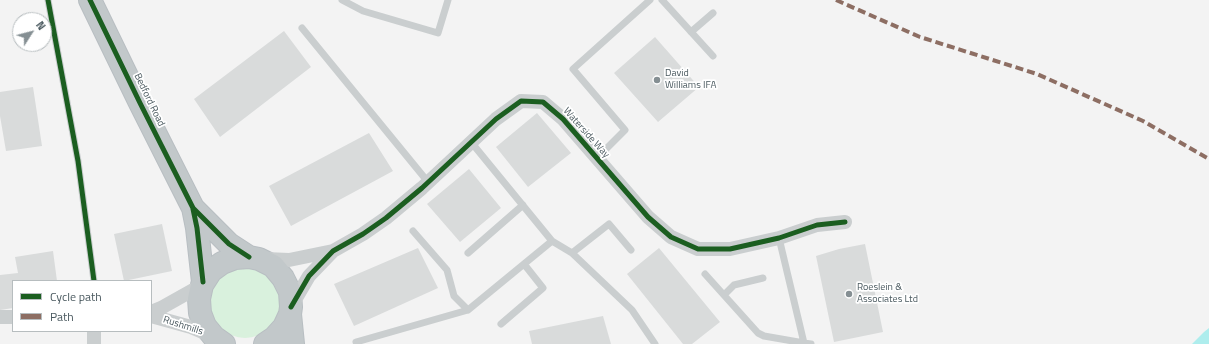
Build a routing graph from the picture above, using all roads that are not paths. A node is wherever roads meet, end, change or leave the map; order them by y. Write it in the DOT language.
graph roads {
  1 [pos="48,0"];
  2 [pos="90,0"];
  3 [pos="342,0"];
  4 [pos="448,0"];
  5 [pos="650,0"];
  6 [pos="662,0"];
  7 [pos="713,13"];
  8 [pos="302,28"];
  9 [pos="691,32"];
  10 [pos="713,56"];
  11 [pos="472,142"];
  12 [pos="597,158"];
  13 [pos="428,182"];
  14 [pos="523,205"];
  15 [pos="193,208"];
  16 [pos="845,222"];
  17 [pos="413,232"];
  18 [pos="779,238"];
  19 [pos="552,241"];
  20 [pos="631,250"];
  21 [pos="333,251"];
  22 [pos="468,253"];
  23 [pos="572,253"];
  24 [pos="254,258"];
  25 [pos="524,264"];
  26 [pos="705,274"];
  27 [pos="763,278"];
  28 [pos="94,280"];
  29 [pos="203,284"];
  30 [pos="724,295"];
  31 [pos="290,310"];
  32 [pos="468,310"];
  33 [pos="152,312"];
  34 [pos="152,316"];
  35 [pos="0,317"];
  36 [pos="12,317"];
  37 [pos="501,324"];
  38 [pos="94,332"];
  39 [pos="219,341"];
  40 [pos="356,342"];
  41 [pos="808,343"];
  42 [pos="94,344"];
  43 [pos="265,344"];
  44 [pos="293,344"];
  45 [pos="655,344"];
  1 -- 28 [label="lane"];
  2 -- 15 [label="highway, Bedford Road"];
  3 -- 4 [label="lane"];
  5 -- 12 [label="lane"];
  6 -- 9 [label="lane"];
  7 -- 9 [label="lane"];
  8 -- 13 [label="lane"];
  9 -- 10 [label="lane"];
  11 -- 12 [label="street, Waterside Way"];
  11 -- 13 [label="street, Waterside Way"];
  11 -- 14 [label="lane"];
  12 -- 18 [label="street, Waterside Way"];
  13 -- 21 [label="street, Waterside Way"];
  14 -- 19 [label="lane"];
  14 -- 22 [label="lane"];
  15 -- 24 [label="highway, Bedford Road"];
  15 -- 29 [label="highway, Bedford Road"];
  16 -- 18 [label="street, Waterside Way"];
  17 -- 32 [label="lane"];
  18 -- 41 [label="lane"];
  19 -- 23 [label="lane"];
  19 -- 25 [label="lane"];
  20 -- 23 [label="lane"];
  21 -- 24 [label="street, Waterside Way"];
  21 -- 31 [label="street, Waterside Way"];
  23 -- 45 [label="lane"];
  24 -- 29 [label="highway"];
  24 -- 31 [label="highway, Bedford Road"];
  25 -- 32 [label="lane"];
  25 -- 37 [label="lane"];
  26 -- 30 [label="lane"];
  27 -- 30 [label="lane"];
  29 -- 33 [label="street, Rushmills"];
  29 -- 39 [label="highway, Bedford Road"];
  30 -- 41 [label="lane"];
  31 -- 43 [label="highway"];
  31 -- 44 [label="highway"];
  32 -- 40 [label="lane"];
  34 -- 39 [label="street, Rushmills"];
  35 -- 36 [label="street"];
  38 -- 42 [label="street"];
}
